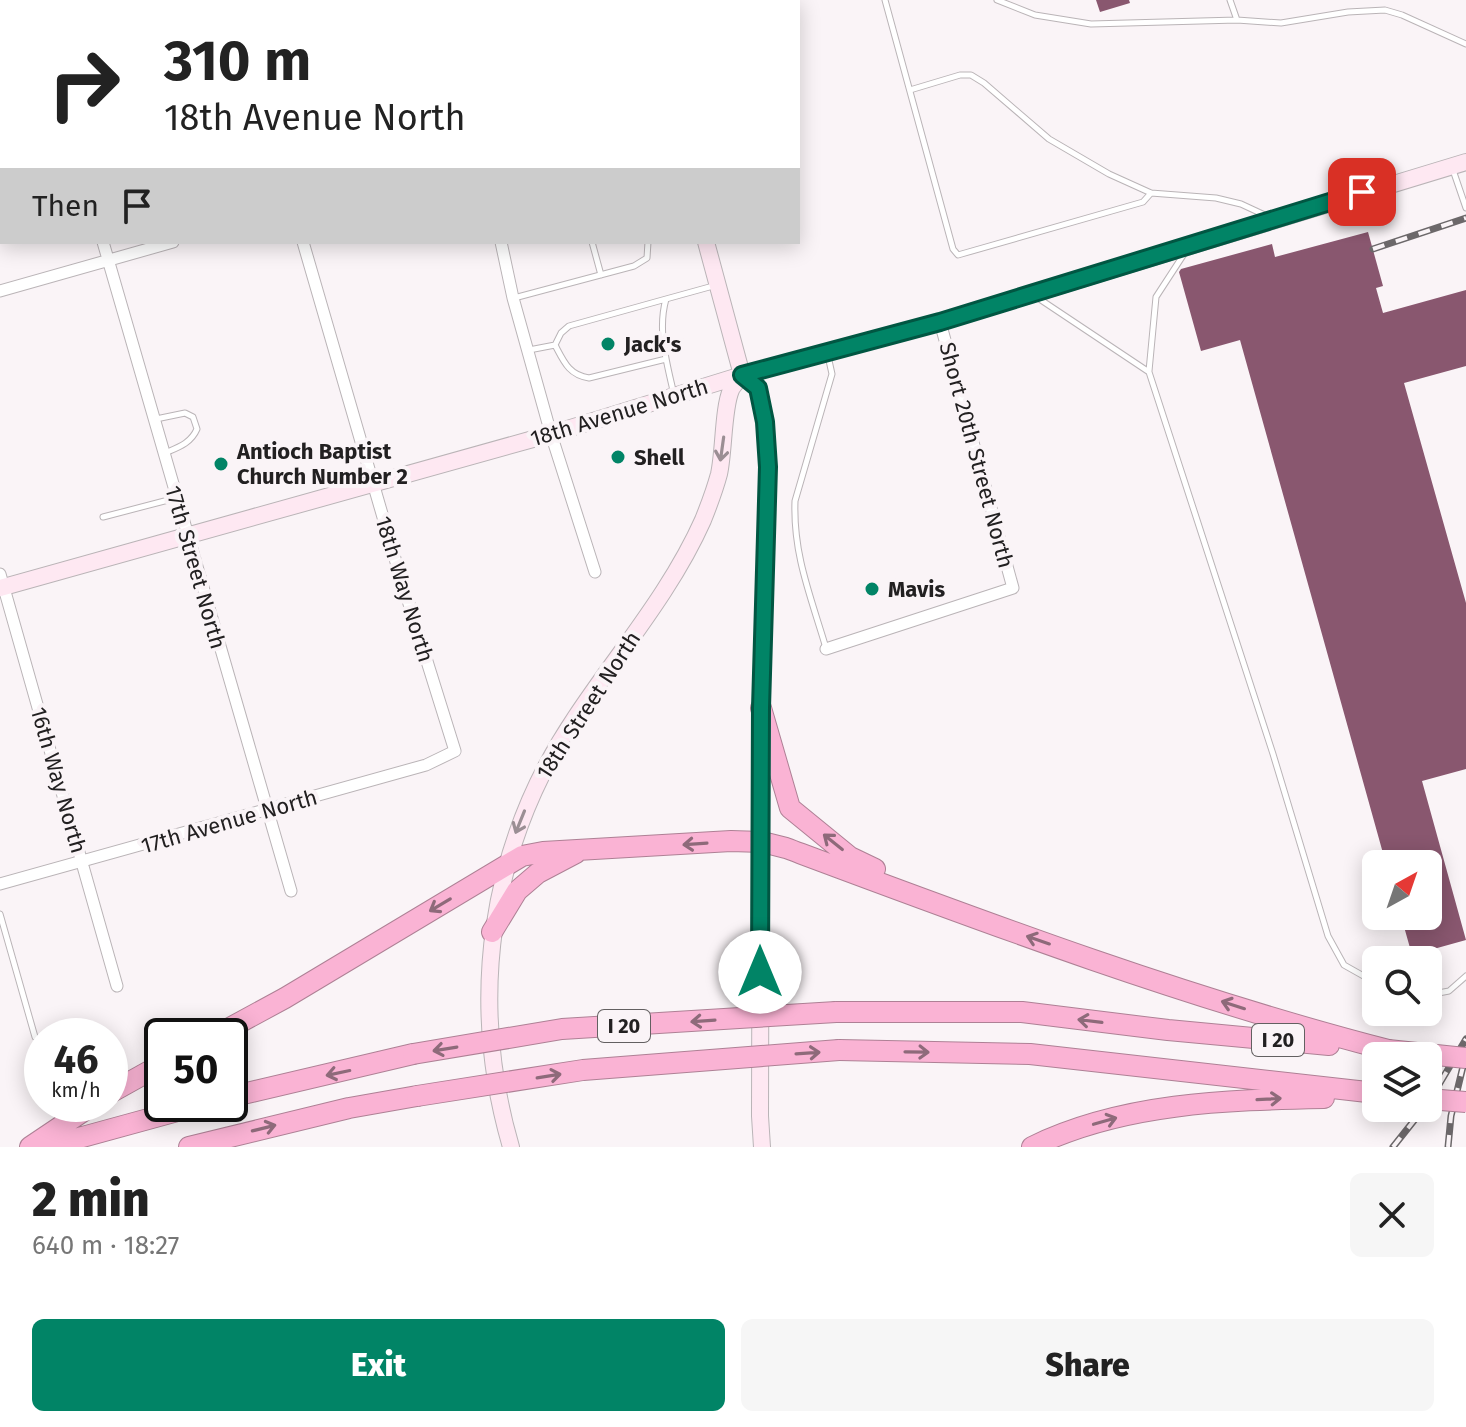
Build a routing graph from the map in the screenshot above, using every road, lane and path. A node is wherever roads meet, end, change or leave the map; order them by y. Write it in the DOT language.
graph roads {
  1 [pos="885,0"];
  2 [pos="997,0"];
  3 [pos="1230,0"];
  4 [pos="1237,20"];
  5 [pos="1466,44"];
  6 [pos="910,90"];
  7 [pos="1459,164"];
  8 [pos="1151,193"];
  9 [pos="1466,208"];
  10 [pos="1274,219"];
  11 [pos="104,244"];
  12 [pos="166,244"];
  13 [pos="304,244"];
  14 [pos="501,244"];
  15 [pos="593,244"];
  16 [pos="648,244"];
  17 [pos="707,244"];
  18 [pos="1193,244"];
  19 [pos="108,260"];
  20 [pos="601,275"];
  21 [pos="718,285"];
  22 [pos="0,291"];
  23 [pos="1032,294"];
  24 [pos="513,298"];
  25 [pos="666,299"];
  26 [pos="940,322"];
  27 [pos="555,345"];
  28 [pos="528,351"];
  29 [pos="828,353"];
  30 [pos="666,359"];
  31 [pos="1149,372"];
  32 [pos="742,375"];
  33 [pos="675,396"];
  34 [pos="154,419"];
  35 [pos="551,434"];
  36 [pos="164,453"];
  37 [pos="374,482"];
  38 [pos="177,497"];
  39 [pos="103,517"];
  40 [pos="187,535"];
  41 [pos="595,572"];
  42 [pos="1,583"];
  43 [pos="826,649"];
  44 [pos="761,708"];
  45 [pos="455,751"];
  46 [pos="268,811"];
  47 [pos="762,842"];
  48 [pos="579,851"];
  49 [pos="83,862"];
  50 [pos="507,865"];
  51 [pos="0,884"];
  52 [pos="291,891"];
  53 [pos="0,914"];
  54 [pos="975,919"];
  55 [pos="492,932"];
  56 [pos="1362,975"];
  57 [pos="1466,976"];
  58 [pos="117,986"];
  59 [pos="1442,992"];
  60 [pos="30,1018"];
  61 [pos="248,1018"];
  62 [pos="1362,1043"];
  63 [pos="1362,1048"];
  64 [pos="1442,1056"];
  65 [pos="1466,1058"];
  66 [pos="248,1093"];
  67 [pos="1362,1093"];
  68 [pos="1362,1096"];
  69 [pos="1442,1100"];
  70 [pos="1466,1102"];
  71 [pos="144,1120"];
  72 [pos="67,1122"];
  73 [pos="30,1147"];
  74 [pos="46,1147"];
  75 [pos="189,1147"];
  76 [pos="511,1147"];
  77 [pos="762,1147"];
  78 [pos="1032,1147"];
  1 -- 6 [label="lane"];
  2 -- 4 [label="lane"];
  3 -- 4 [label="lane"];
  4 -- 5 [label="lane"];
  6 -- 8 [label="lane"];
  6 -- 8 [label="lane"];
  7 -- 9 [label="lane"];
  7 -- 10 [label="main road, 18th Avenue North"];
  8 -- 10 [label="lane"];
  10 -- 18 [label="main road, 18th Avenue North"];
  11 -- 19 [label="street, 17th Street North"];
  12 -- 19 [label="street"];
  13 -- 37 [label="street, 18th Way North"];
  14 -- 24 [label="street"];
  15 -- 20 [label="lane"];
  16 -- 20 [label="lane"];
  17 -- 21 [label="main road"];
  18 -- 23 [label="main road, 18th Avenue North"];
  18 -- 31 [label="lane"];
  19 -- 22 [label="street"];
  19 -- 34 [label="street, 17th Street North"];
  20 -- 24 [label="lane"];
  21 -- 25 [label="lane"];
  21 -- 32 [label="main road"];
  23 -- 26 [label="main road, 18th Avenue North"];
  23 -- 31 [label="lane"];
  24 -- 28 [label="street"];
  25 -- 27 [label="lane"];
  25 -- 30 [label="lane"];
  26 -- 29 [label="main road, 18th Avenue North"];
  26 -- 43 [label="street, Short 20th Street North"];
  27 -- 28 [label="lane"];
  27 -- 30 [label="lane"];
  28 -- 35 [label="street"];
  29 -- 32 [label="main road, 18th Avenue North"];
  29 -- 43 [label="lane"];
  30 -- 33 [label="lane"];
  31 -- 56 [label="lane"];
  32 -- 33 [label="main road, 18th Avenue North"];
  32 -- 44 [label="main road"];
  32 -- 50 [label="main road, 18th Street North, one-way"];
  33 -- 35 [label="main road, 18th Avenue North"];
  34 -- 36 [label="street, 17th Street North"];
  34 -- 36 [label="lane"];
  35 -- 37 [label="main road, 18th Avenue North"];
  35 -- 41 [label="street"];
  36 -- 38 [label="street, 17th Street North"];
  37 -- 40 [label="main road, 18th Avenue North"];
  37 -- 45 [label="street, 18th Way North"];
  38 -- 39 [label="lane"];
  38 -- 40 [label="street, 17th Street North"];
  40 -- 42 [label="main road, 18th Avenue North"];
  40 -- 46 [label="street, 17th Street North"];
  42 -- 49 [label="street, 16th Way North"];
  44 -- 47 [label="main road"];
  54 -- 44 [label="highway, one-way"];
  45 -- 46 [label="street, 17th Avenue North"];
  46 -- 49 [label="street, 17th Avenue North"];
  46 -- 52 [label="street, 17th Street North"];
  47 -- 48 [label="highway, one-way"];
  47 -- 54 [label="highway"];
  47 -- 77 [label="main road"];
  48 -- 50 [label="highway"];
  48 -- 55 [label="highway"];
  49 -- 51 [label="street, 17th Avenue North"];
  49 -- 58 [label="street, 16th Way North"];
  50 -- 55 [label="main road, 18th Street North"];
  50 -- 61 [label="highway, one-way"];
  53 -- 60 [label="lane"];
  62 -- 54 [label="highway, one-way"];
  55 -- 76 [label="main road, 18th Street North"];
  57 -- 59 [label="lane"];
  63 -- 66 [label="highway, I 20, one-way, bridge"];
  64 -- 65 [label="highway, I 20, bridge"];
  75 -- 67 [label="highway, I 20, one-way, bridge"];
  78 -- 68 [label="highway, one-way"];
  69 -- 70 [label="highway, bridge"];
  71 -- 74 [label="highway"];
  72 -- 73 [label="highway"];
}
